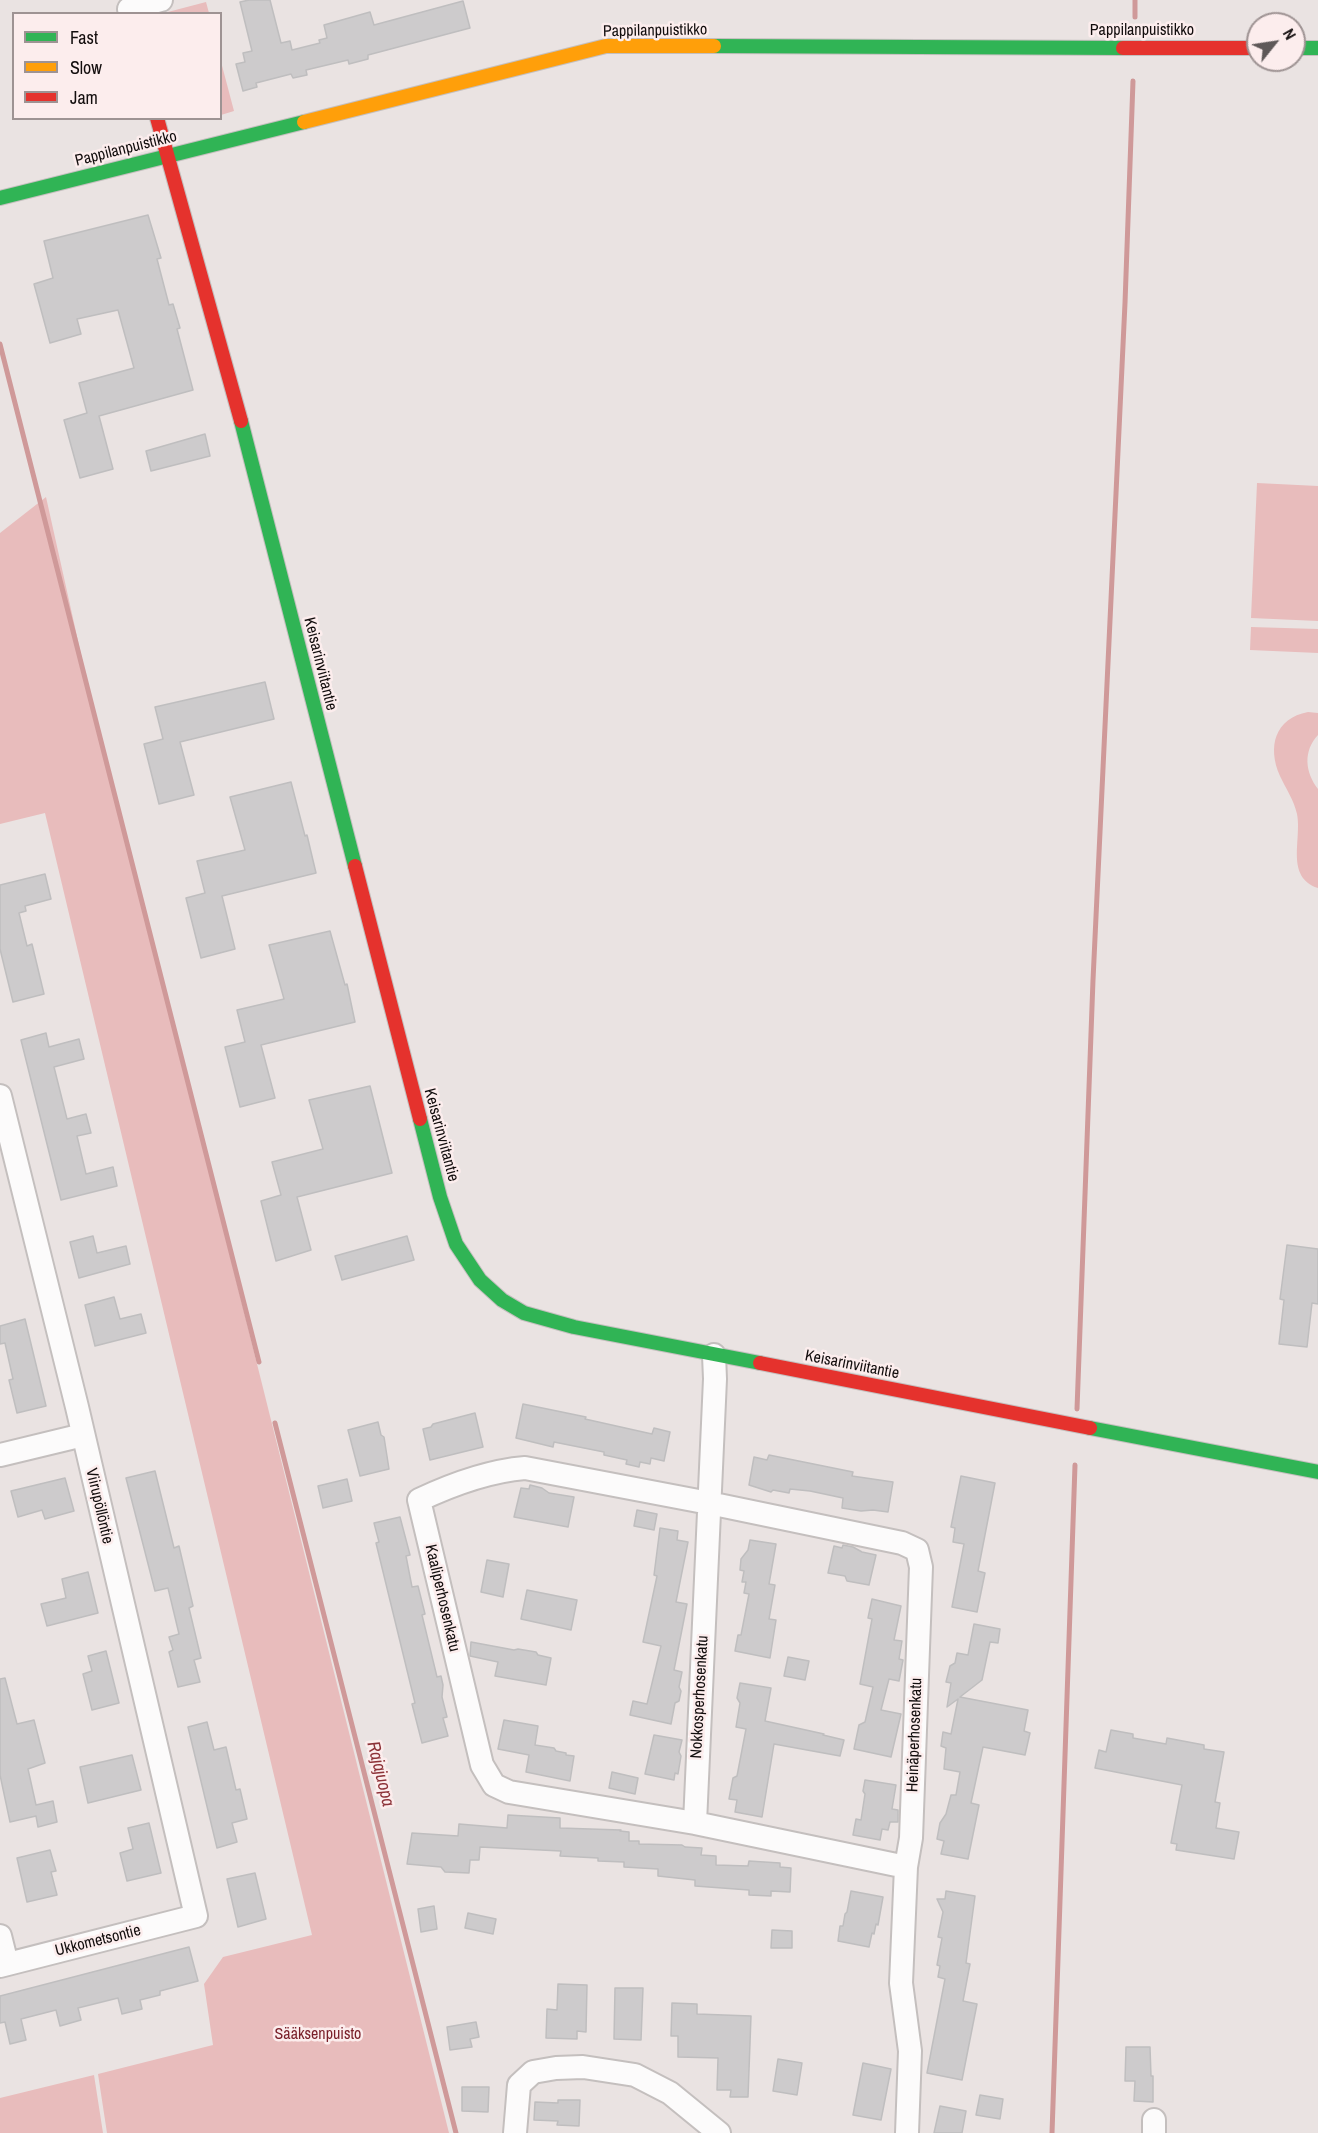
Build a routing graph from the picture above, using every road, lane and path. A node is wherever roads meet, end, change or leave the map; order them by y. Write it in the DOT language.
graph roads {
  1 [pos="161,0"];
  2 [pos="129,7"];
  3 [pos="1246,48"];
  4 [pos="157,120"];
  5 [pos="166,155"];
  6 [pos="0,198"];
  7 [pos="0,1096"];
  8 [pos="714,1355"];
  9 [pos="83,1435"];
  10 [pos="0,1455"];
  11 [pos="1318,1472"];
  12 [pos="709,1503"];
  13 [pos="694,1823"];
  14 [pos="906,1867"];
  15 [pos="196,1916"];
  16 [pos="0,1936"];
  17 [pos="3,1965"];
  18 [pos="515,2133"];
  19 [pos="718,2133"];
  20 [pos="907,2133"];
  1 -- 2 [label="street"];
  3 -- 5 [label="street, Pappilanpuistikko"];
  4 -- 5 [label="street, Keisarinviitantie"];
  5 -- 6 [label="street, Pappilanpuistikko"];
  5 -- 8 [label="street, Keisarinviitantie"];
  7 -- 9 [label="street, Viirupöllöntie"];
  8 -- 11 [label="street, Keisarinviitantie"];
  8 -- 12 [label="street, Nokkosperhosenkatu"];
  9 -- 10 [label="street"];
  9 -- 15 [label="street, Viirupöllöntie"];
  12 -- 13 [label="street, Nokkosperhosenkatu"];
  12 -- 13 [label="street, Kaaliperhosenkatu"];
  12 -- 14 [label="street, Heinäperhosenkatu"];
  13 -- 14 [label="street"];
  14 -- 20 [label="street, Heinäperhosenkatu"];
  15 -- 17 [label="street, Ukkometsontie"];
  16 -- 17 [label="street"];
  18 -- 19 [label="street"];
}
